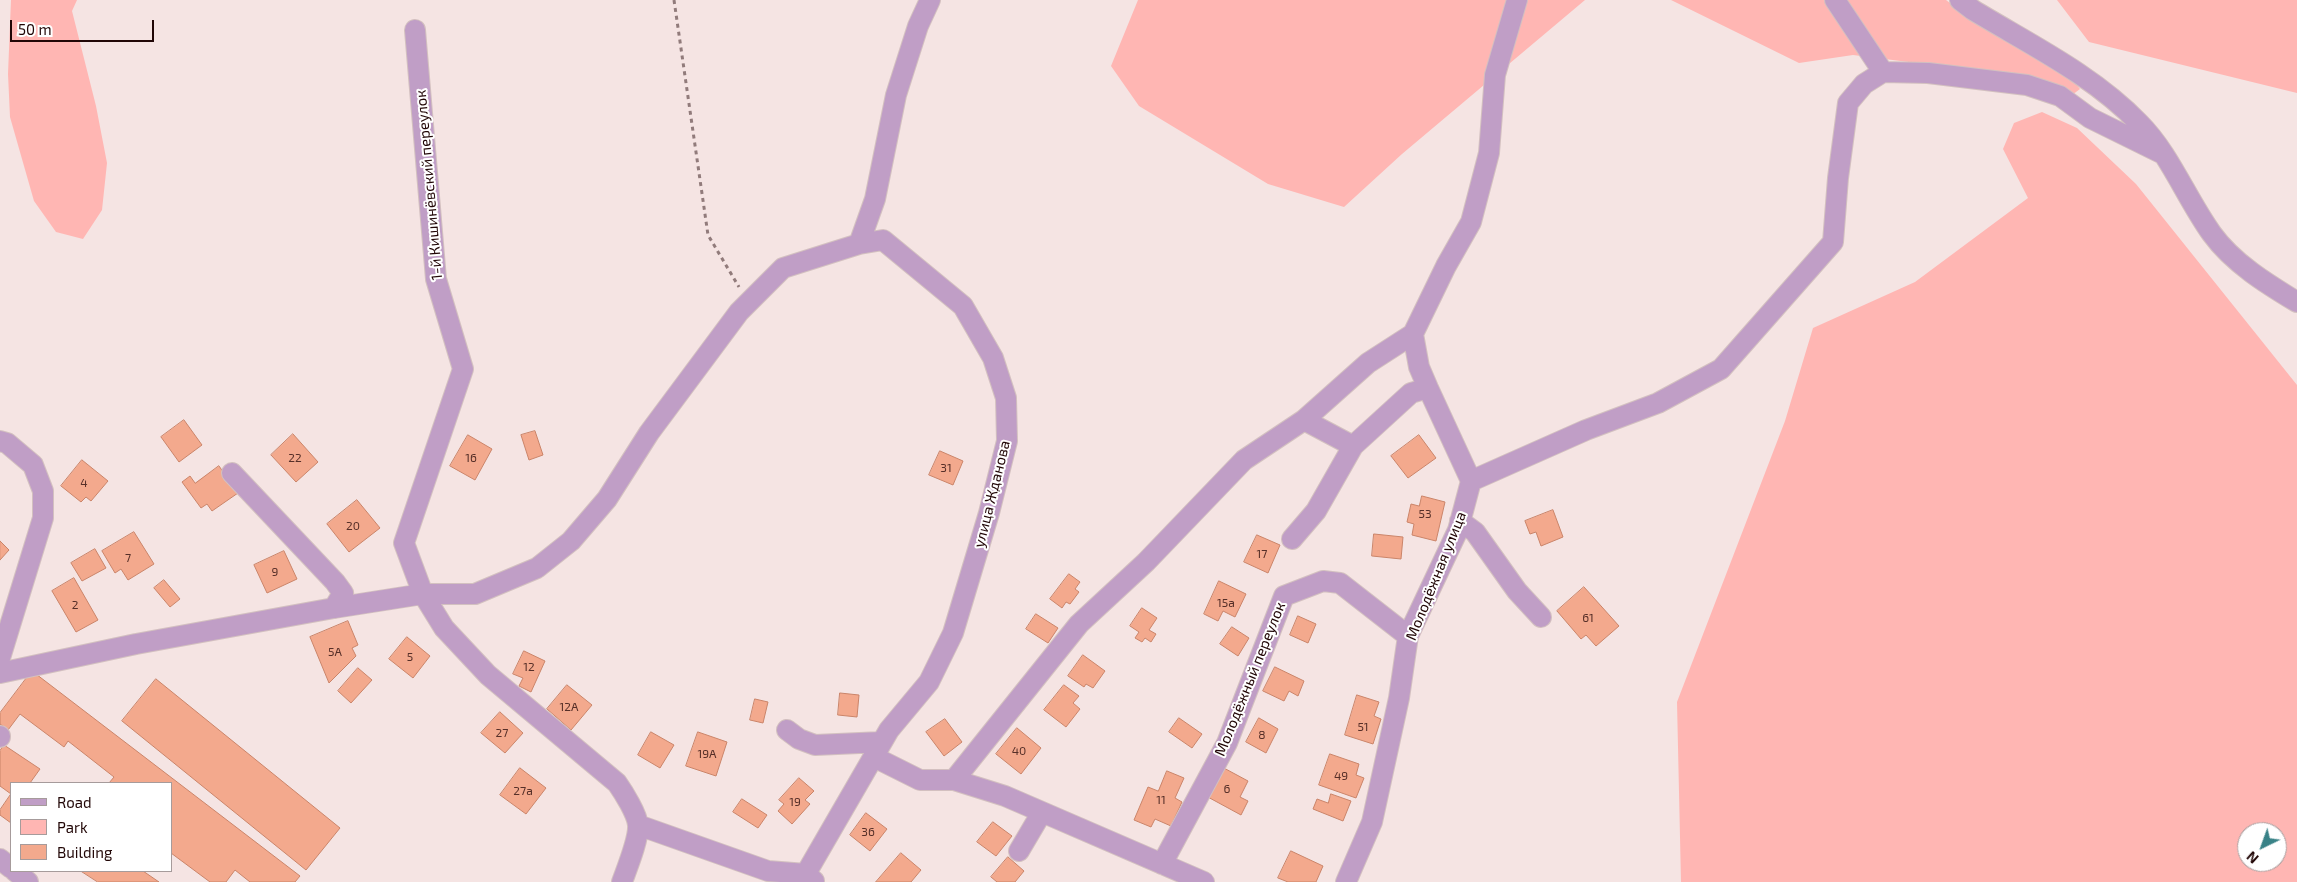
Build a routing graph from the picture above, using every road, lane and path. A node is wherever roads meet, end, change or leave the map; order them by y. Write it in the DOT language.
graph roads {
  1 [pos="674,0"];
  2 [pos="930,0"];
  3 [pos="1517,0"];
  4 [pos="1835,0"];
  5 [pos="1960,0"];
  6 [pos="415,30"];
  7 [pos="1883,72"];
  8 [pos="2163,154"];
  9 [pos="859,244"];
  10 [pos="2297,302"];
  11 [pos="748,303"];
  12 [pos="1413,334"];
  13 [pos="1428,388"];
  14 [pos="1304,420"];
  15 [pos="0,441"];
  16 [pos="1353,446"];
  17 [pos="232,473"];
  18 [pos="1471,481"];
  19 [pos="1460,521"];
  20 [pos="1292,539"];
  21 [pos="423,594"];
  22 [pos="334,608"];
  23 [pos="1542,617"];
  24 [pos="1408,636"];
  25 [pos="0,658"];
  26 [pos="0,673"];
  27 [pos="787,730"];
  28 [pos="878,750"];
  29 [pos="954,780"];
  30 [pos="1042,812"];
  31 [pos="638,825"];
  32 [pos="1018,851"];
  33 [pos="0,859"];
  34 [pos="1162,864"];
  35 [pos="10,867"];
  36 [pos="16,872"];
  37 [pos="807,879"];
  38 [pos="1198,881"];
  39 [pos="28,882"];
  40 [pos="622,882"];
  41 [pos="1346,882"];
  1 -- 11 [label="path"];
  2 -- 9 [label="street"];
  3 -- 12 [label="street"];
  4 -- 7 [label="street"];
  5 -- 8 [label="street"];
  6 -- 21 [label="street, 1-й Кишинёвский переулок"];
  7 -- 8 [label="street"];
  7 -- 18 [label="street"];
  8 -- 10 [label="street"];
  9 -- 11 [label="street, улица Жданова"];
  9 -- 28 [label="street, улица Жданова"];
  11 -- 21 [label="street, улица Жданова"];
  12 -- 13 [label="street"];
  12 -- 14 [label="street"];
  13 -- 16 [label="street"];
  13 -- 18 [label="street"];
  14 -- 16 [label="street"];
  14 -- 29 [label="street"];
  15 -- 25 [label="street"];
  16 -- 20 [label="street"];
  17 -- 22 [label="street"];
  18 -- 19 [label="street, Молодёжная улица"];
  19 -- 23 [label="street"];
  19 -- 24 [label="street, Молодёжная улица"];
  21 -- 22 [label="street, улица Жданова"];
  21 -- 31 [label="street, 1-й Кишинёвский переулок"];
  22 -- 26 [label="street, улица Жданова"];
  24 -- 34 [label="street, Молодёжный переулок"];
  24 -- 41 [label="street, Молодёжная улица"];
  27 -- 28 [label="street"];
  28 -- 29 [label="street"];
  28 -- 37 [label="street, улица Жданова"];
  29 -- 30 [label="street"];
  30 -- 32 [label="street"];
  30 -- 34 [label="street"];
  31 -- 37 [label="street"];
  31 -- 40 [label="street"];
  33 -- 35 [label="street"];
  34 -- 38 [label="street"];
  36 -- 39 [label="street"];
}
